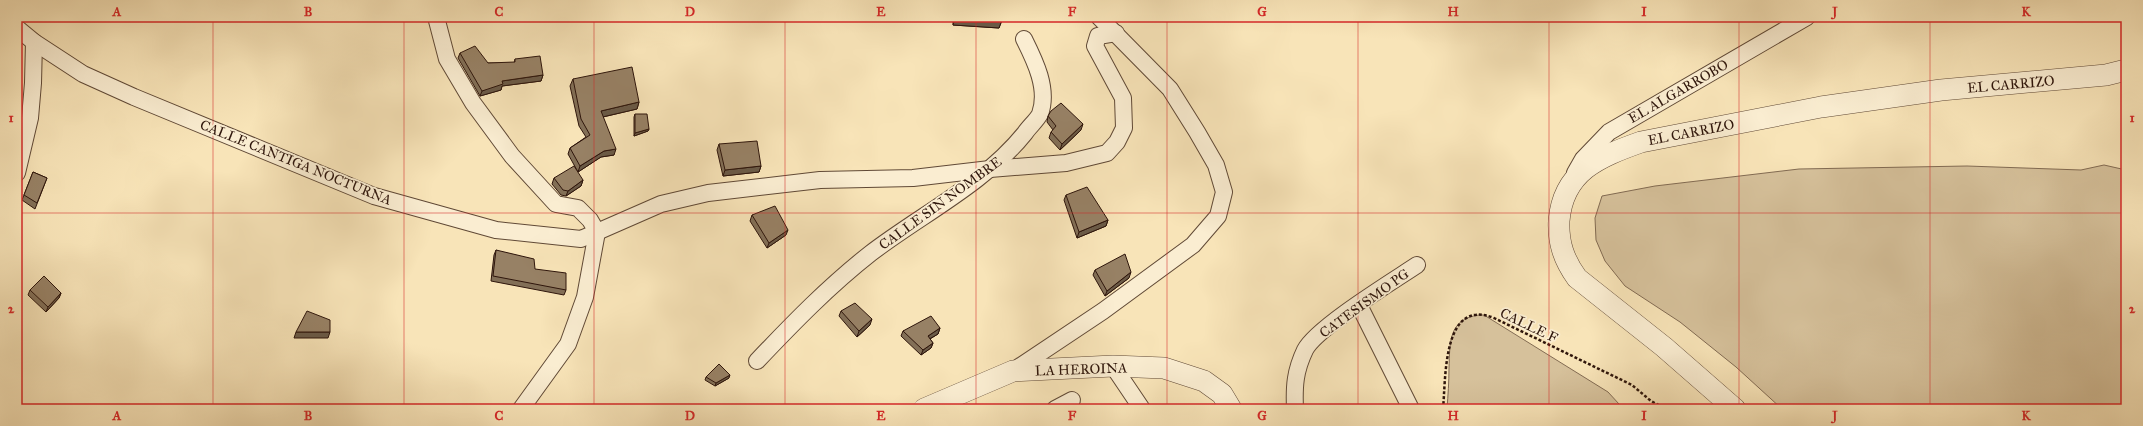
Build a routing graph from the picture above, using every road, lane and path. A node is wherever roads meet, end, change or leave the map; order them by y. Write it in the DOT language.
graph roads {
  1 [pos="436,17"];
  2 [pos="1099,17"];
  3 [pos="1807,17"];
  4 [pos="17,28"];
  5 [pos="1116,33"];
  6 [pos="1024,39"];
  7 [pos="34,42"];
  8 [pos="2126,70"];
  9 [pos="990,169"];
  10 [pos="17,173"];
  11 [pos="1569,186"];
  12 [pos="597,232"];
  13 [pos="1417,265"];
  14 [pos="1359,305"];
  15 [pos="757,361"];
  16 [pos="1113,366"];
  17 [pos="1013,372"];
  18 [pos="1072,400"];
  19 [pos="521,409"];
  20 [pos="924,409"];
  21 [pos="1055,409"];
  22 [pos="1142,409"];
  23 [pos="1231,409"];
  24 [pos="1295,409"];
  25 [pos="1411,409"];
  26 [pos="1443,409"];
  27 [pos="1666,409"];
  28 [pos="1735,409"];
  1 -- 12 [label="street"];
  2 -- 5 [label="street"];
  3 -- 11 [label="street, EL ALGARROBO"];
  4 -- 7 [label="street, CALLE CANTIGA NOCTURNA"];
  5 -- 9 [label="street, CALLE CANTIGA NOCTURNA"];
  5 -- 17 [label="street"];
  6 -- 9 [label="street, CALLE SIN NOMBRE"];
  7 -- 10 [label="street"];
  7 -- 12 [label="street, CALLE CANTIGA NOCTURNA"];
  8 -- 11 [label="street, EL CARRIZO"];
  9 -- 12 [label="street, CALLE CANTIGA NOCTURNA"];
  9 -- 15 [label="street, CALLE SIN NOMBRE"];
  11 -- 28 [label="street, EL CARRIZO"];
  12 -- 19 [label="street"];
  13 -- 14 [label="street, CATESISMO PG"];
  14 -- 24 [label="street, CATESISMO PG"];
  14 -- 25 [label="street"];
  16 -- 17 [label="street, LA HEROINA"];
  16 -- 22 [label="street"];
  16 -- 23 [label="street, LA HEROINA"];
  17 -- 20 [label="street, LA HEROINA"];
  18 -- 21 [label="street"];
  26 -- 27 [label="path, CALLE F"];
}
